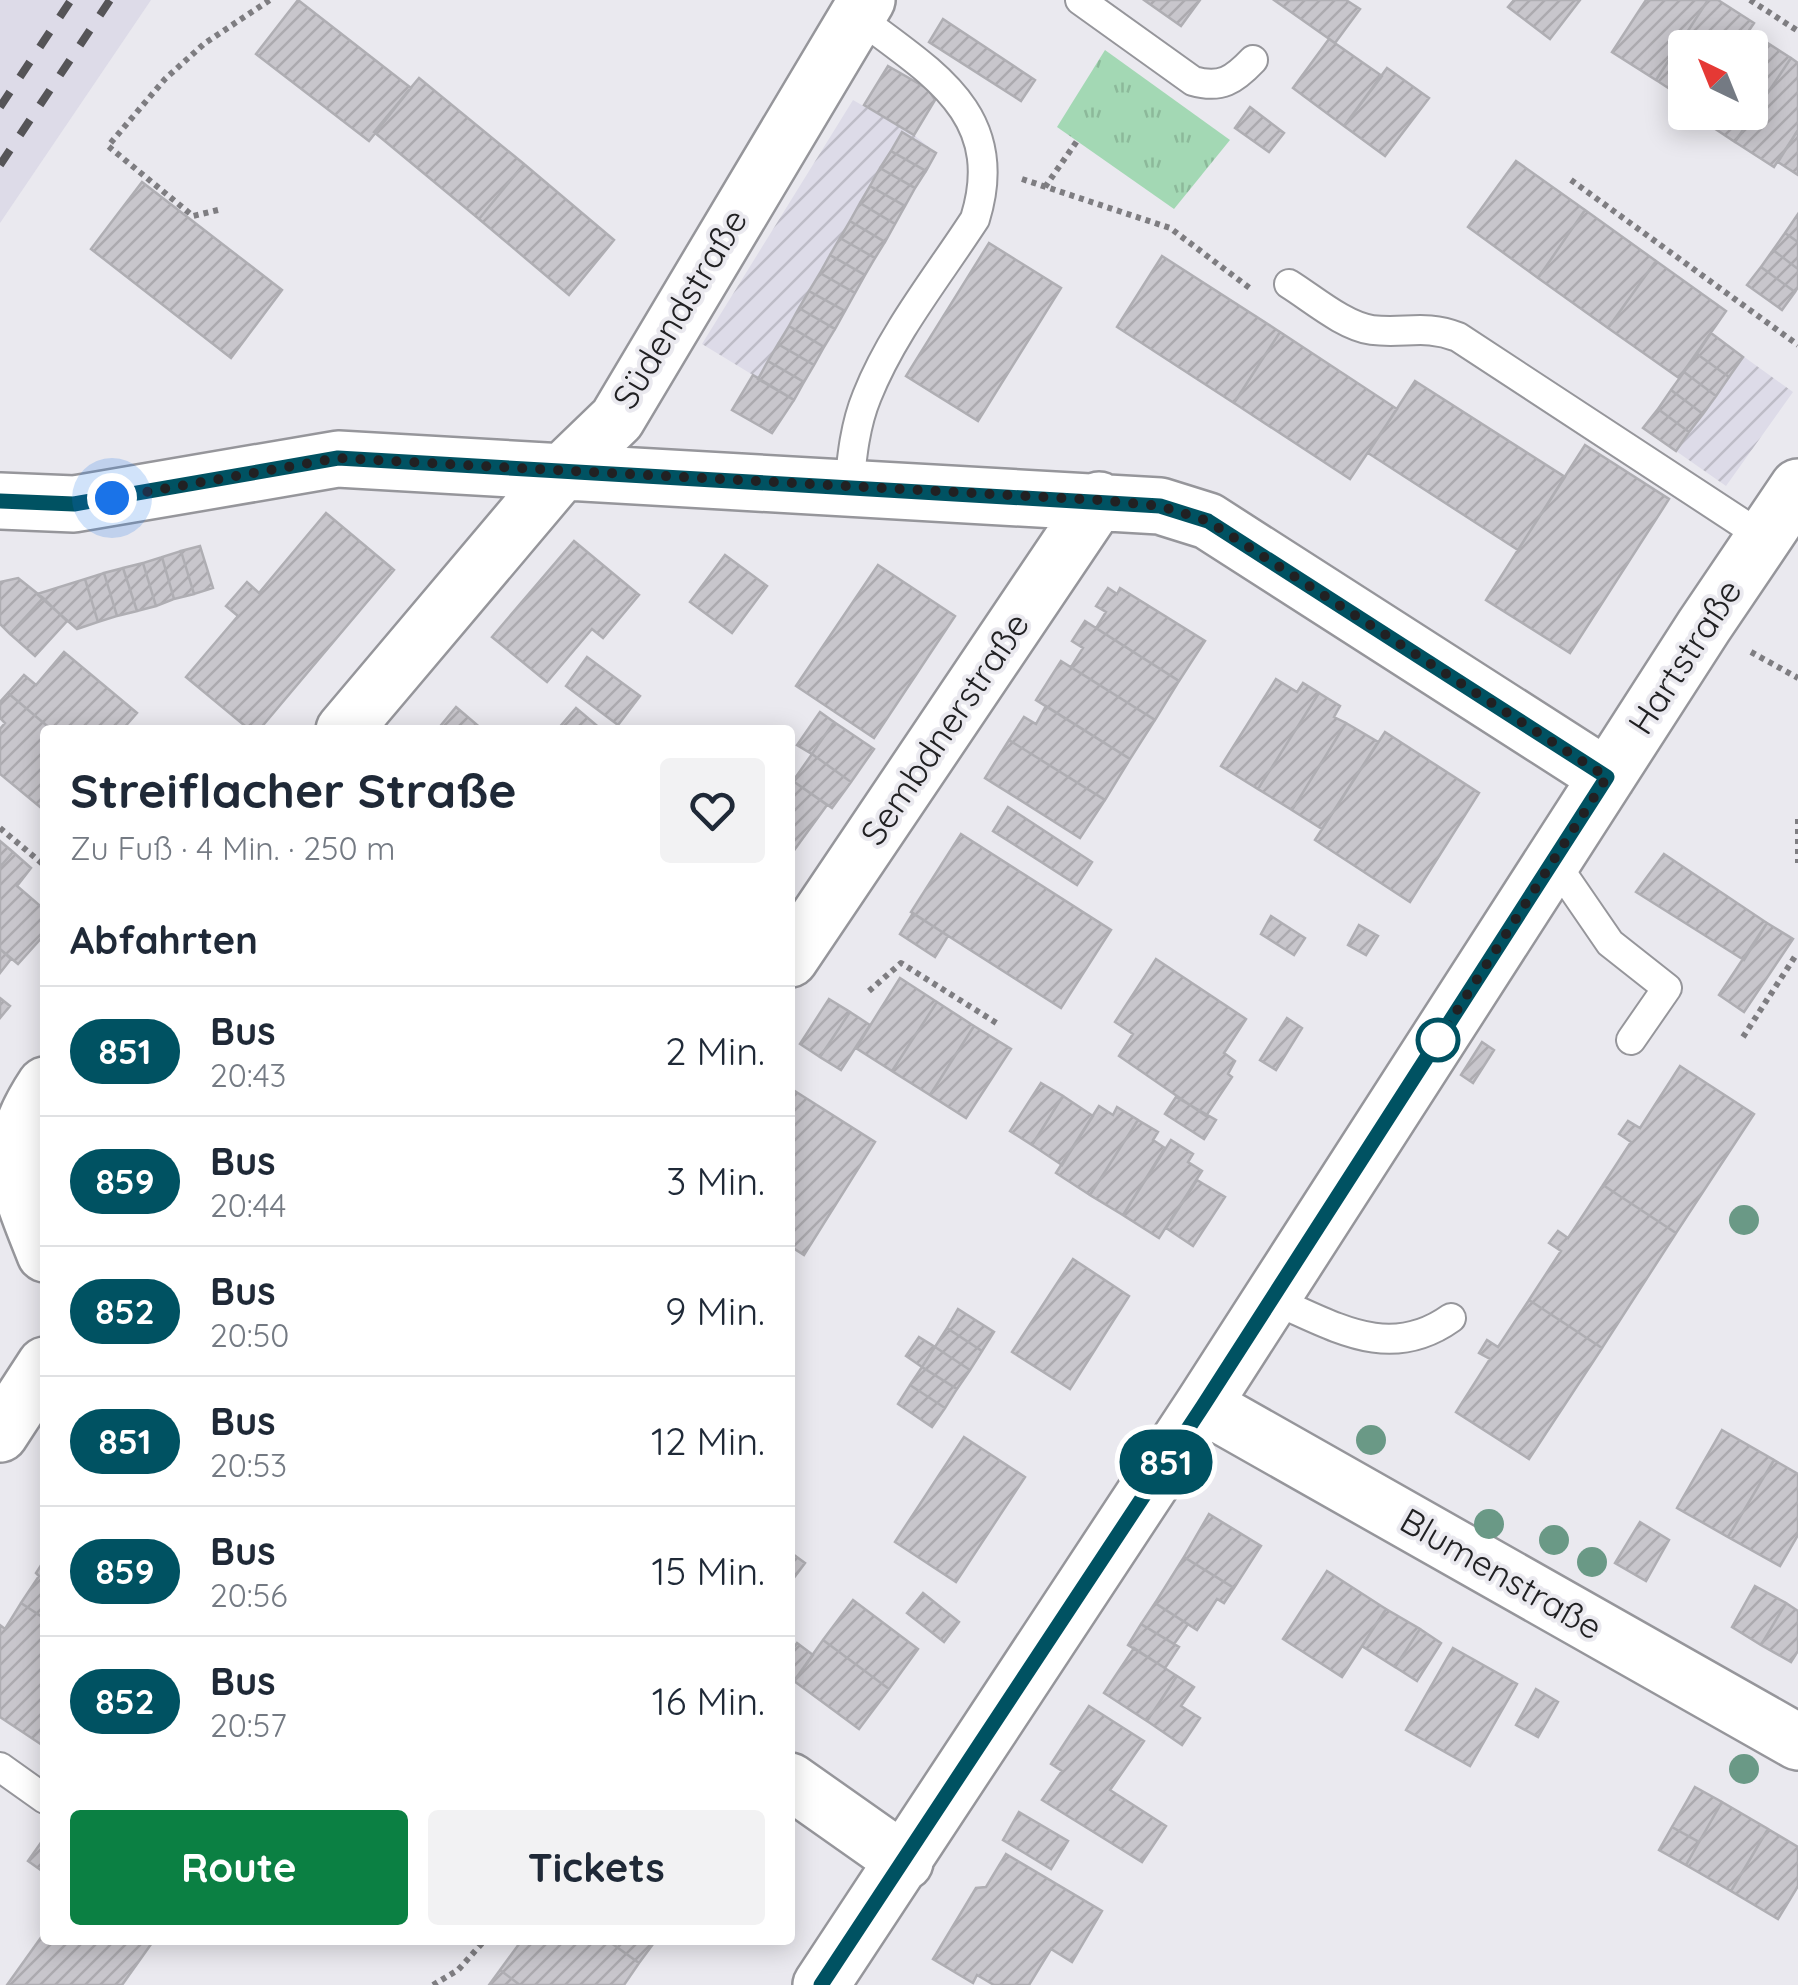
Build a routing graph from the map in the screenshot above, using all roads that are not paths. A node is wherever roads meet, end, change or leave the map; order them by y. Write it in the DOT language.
graph roads {
  1 [pos="1080,0"];
  2 [pos="862,8"];
  3 [pos="1254,60"];
  4 [pos="1289,284"];
  5 [pos="562,472"];
  6 [pos="849,487"];
  7 [pos="1798,487"];
  8 [pos="1099,500"];
  9 [pos="0,501"];
  10 [pos="1763,537"];
  11 [pos="348,725"];
  12 [pos="1607,777"];
  13 [pos="1553,860"];
  14 [pos="795,952"];
  15 [pos="1631,1040"];
  16 [pos="40,1092"];
  17 [pos="40,1243"];
  18 [pos="1271,1298"];
  19 [pos="1451,1318"];
  20 [pos="40,1373"];
  21 [pos="1203,1406"];
  22 [pos="0,1434"];
  23 [pos="1798,1742"];
  24 [pos="0,1767"];
  25 [pos="795,1785"];
  26 [pos="40,1795"];
  27 [pos="904,1862"];
  28 [pos="834,1981"];
  1 -- 3 [label="lane"];
  2 -- 5 [label="street, Südendstraße"];
  2 -- 6 [label="lane"];
  4 -- 10 [label="lane"];
  5 -- 6 [label="street"];
  5 -- 9 [label="street"];
  5 -- 11 [label="street, Südendstraße"];
  6 -- 8 [label="street"];
  7 -- 10 [label="street, Hartstraße"];
  8 -- 12 [label="street"];
  8 -- 14 [label="street, Sembdnerstraße"];
  10 -- 12 [label="street, Hartstraße"];
  12 -- 13 [label="street, Hartstraße"];
  13 -- 15 [label="lane"];
  13 -- 18 [label="street, Hartstraße"];
  16 -- 17 [label="street"];
  18 -- 19 [label="lane"];
  18 -- 21 [label="street, Hartstraße"];
  20 -- 22 [label="street"];
  21 -- 23 [label="street, Blumenstraße"];
  21 -- 27 [label="street, Hartstraße"];
  24 -- 26 [label="lane"];
  25 -- 27 [label="street"];
  27 -- 28 [label="street, Hartstraße"];
}
